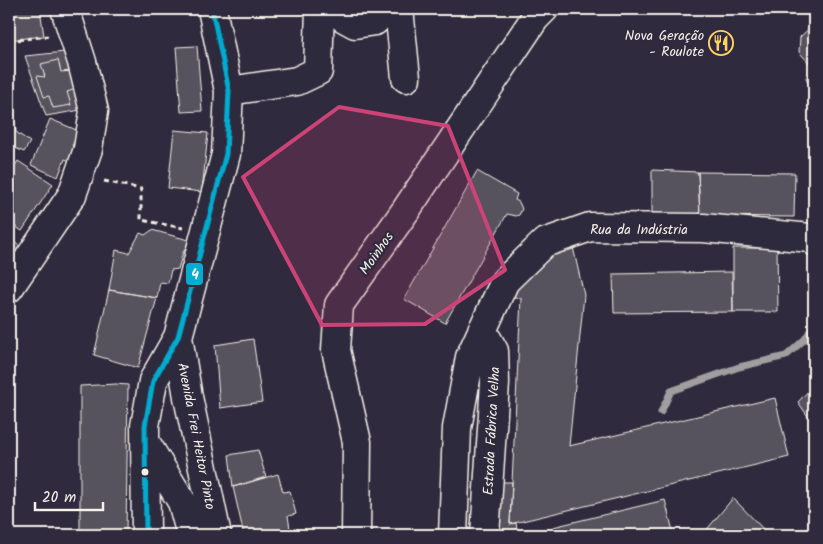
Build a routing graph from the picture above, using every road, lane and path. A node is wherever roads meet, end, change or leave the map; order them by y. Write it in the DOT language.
graph roads {
  1 [pos="212,9"];
  2 [pos="320,9"];
  3 [pos="344,9"];
  4 [pos="376,9"];
  5 [pos="399,9"];
  6 [pos="544,9"];
  7 [pos="69,21"];
  8 [pos="9,42"];
  9 [pos="406,78"];
  10 [pos="229,91"];
  11 [pos="78,176"];
  12 [pos="206,232"];
  13 [pos="812,240"];
  14 [pos="9,288"];
  15 [pos="482,330"];
  16 [pos="178,337"];
  17 [pos="145,442"];
  18 [pos="146,535"];
  19 [pos="191,535"];
  20 [pos="217,535"];
  21 [pos="356,535"];
  22 [pos="452,535"];
  23 [pos="485,535"];
  1 -- 10 [label="street"];
  2 -- 10 [label="street"];
  3 -- 4 [label="street"];
  5 -- 9 [label="street"];
  6 -- 21 [label="street, Moinhos"];
  7 -- 8 [label="path"];
  7 -- 11 [label="street"];
  10 -- 12 [label="street"];
  11 -- 12 [label="path"];
  11 -- 14 [label="street"];
  12 -- 16 [label="street"];
  13 -- 15 [label="street, Rua da Indústria"];
  15 -- 22 [label="street, Rua da Indústria"];
  15 -- 23 [label="street, Estrada Fábrica Velha"];
  16 -- 17 [label="street"];
  16 -- 20 [label="street, Avenida Frei Heitor Pinto"];
  17 -- 18 [label="street"];
  17 -- 19 [label="street"];
}
